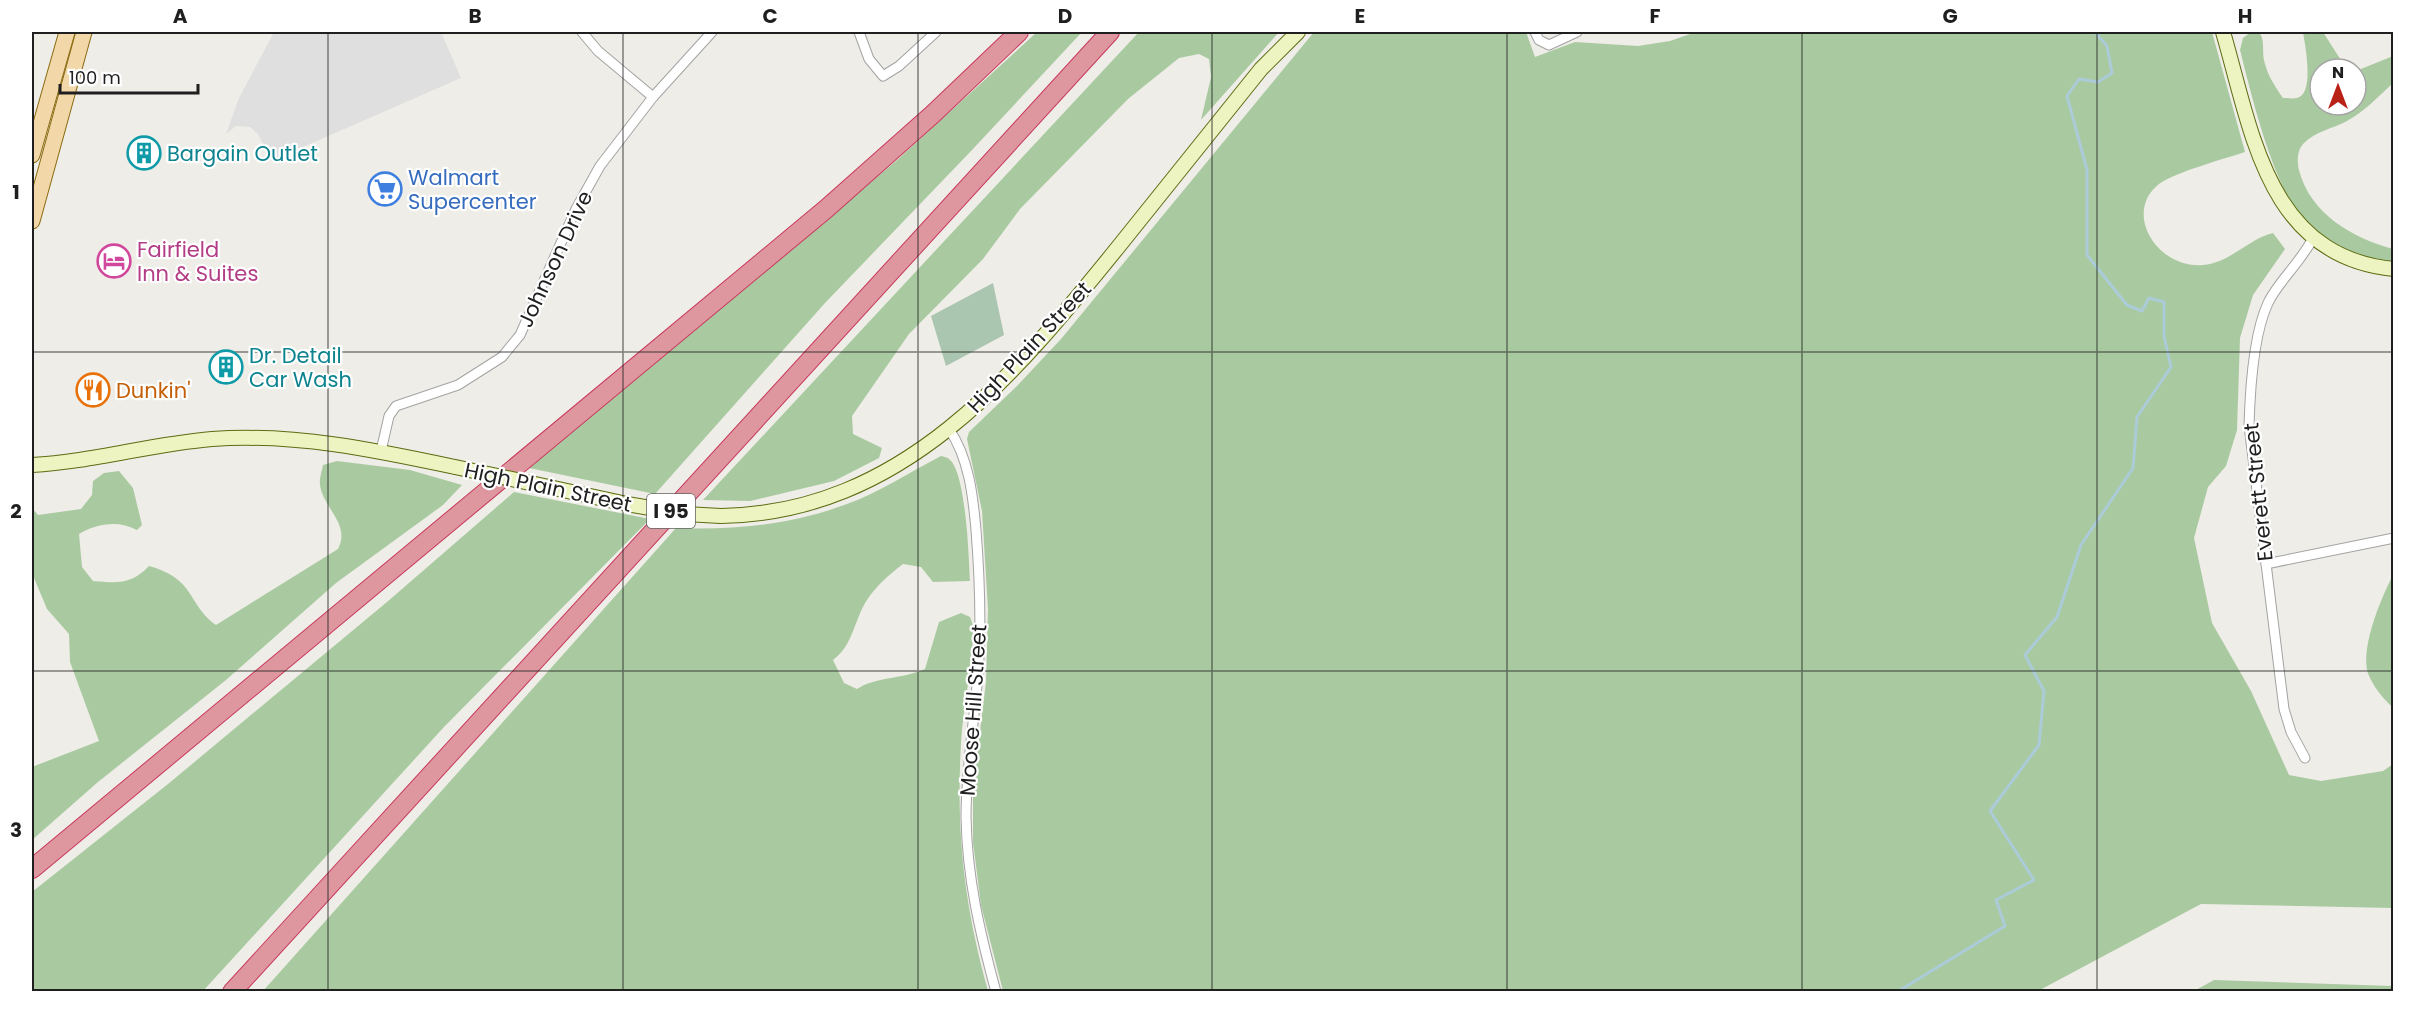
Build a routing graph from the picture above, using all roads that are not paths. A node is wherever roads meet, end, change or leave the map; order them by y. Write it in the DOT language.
graph roads {
  1 [pos="67,32"];
  2 [pos="84,32"];
  3 [pos="582,32"];
  4 [pos="712,32"];
  5 [pos="859,32"];
  6 [pos="936,32"];
  7 [pos="1019,32"];
  8 [pos="1110,32"];
  9 [pos="1298,32"];
  10 [pos="1535,32"];
  11 [pos="1577,32"];
  12 [pos="2223,32"];
  13 [pos="653,97"];
  14 [pos="32,154"];
  15 [pos="32,221"];
  16 [pos="2313,238"];
  17 [pos="2394,268"];
  18 [pos="949,429"];
  19 [pos="381,451"];
  20 [pos="32,465"];
  21 [pos="2394,538"];
  22 [pos="2266,564"];
  23 [pos="2305,758"];
  24 [pos="32,869"];
  25 [pos="232,992"];
  26 [pos="996,992"];
  1 -- 14 [label="main road"];
  2 -- 15 [label="main road"];
  3 -- 13 [label="street"];
  4 -- 13 [label="street, Johnson Drive"];
  5 -- 6 [label="street"];
  7 -- 24 [label="highway"];
  8 -- 25 [label="highway, I 95"];
  9 -- 18 [label="main road, High Plain Street"];
  10 -- 11 [label="street"];
  12 -- 16 [label="main road"];
  13 -- 19 [label="street, Johnson Drive"];
  16 -- 17 [label="main road"];
  16 -- 22 [label="street, Everett Street"];
  18 -- 19 [label="main road, High Plain Street, bridge"];
  18 -- 26 [label="street, Moose Hill Street"];
  19 -- 20 [label="main road, High Plain Street"];
  21 -- 22 [label="street"];
  22 -- 23 [label="street, Everett Street"];
}
